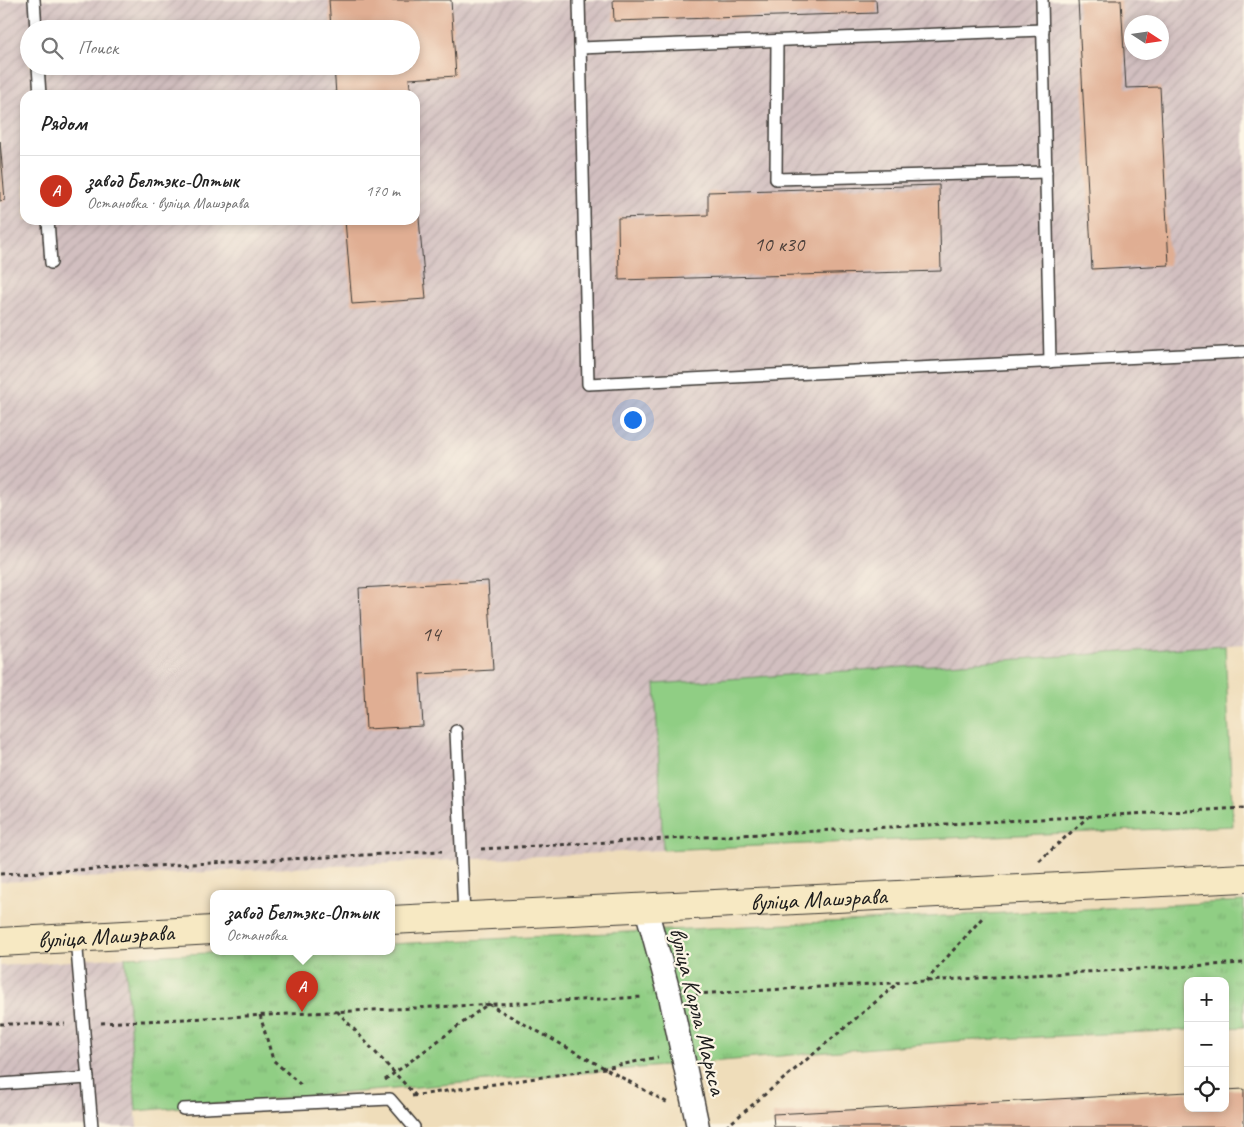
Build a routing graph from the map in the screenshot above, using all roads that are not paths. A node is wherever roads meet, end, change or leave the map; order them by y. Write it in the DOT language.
graph roads {
  1 [pos="34,0"];
  2 [pos="579,0"];
  3 [pos="1042,0"];
  4 [pos="35,20"];
  5 [pos="1043,30"];
  6 [pos="777,40"];
  7 [pos="580,48"];
  8 [pos="39,75"];
  9 [pos="40,90"];
  10 [pos="1046,172"];
  11 [pos="48,225"];
  12 [pos="51,263"];
  13 [pos="1244,352"];
  14 [pos="1050,362"];
  15 [pos="456,731"];
  16 [pos="1244,878"];
  17 [pos="646,908"];
  18 [pos="464,916"];
  19 [pos="395,920"];
  20 [pos="210,930"];
  21 [pos="76,938"];
  22 [pos="0,942"];
  23 [pos="88,1078"];
  24 [pos="0,1084"];
  25 [pos="182,1109"];
  26 [pos="697,1123"];
  27 [pos="92,1127"];
  28 [pos="414,1127"];
  1 -- 4 [label="lane"];
  2 -- 7 [label="lane"];
  3 -- 5 [label="lane"];
  5 -- 6 [label="lane"];
  5 -- 10 [label="lane"];
  6 -- 7 [label="lane"];
  6 -- 10 [label="lane"];
  7 -- 14 [label="lane"];
  8 -- 9 [label="lane"];
  10 -- 14 [label="lane"];
  11 -- 12 [label="lane"];
  13 -- 14 [label="lane"];
  15 -- 18 [label="lane"];
  16 -- 17 [label="street, вуліца Машэрава"];
  17 -- 18 [label="street, вуліца Машэрава"];
  17 -- 26 [label="street, вуліца Карла Маркса"];
  18 -- 19 [label="street, вуліца Машэрава"];
  20 -- 21 [label="street, вуліца Машэрава"];
  21 -- 22 [label="street, вуліца Машэрава"];
  21 -- 23 [label="lane"];
  23 -- 24 [label="lane"];
  23 -- 27 [label="lane"];
  25 -- 28 [label="lane"];
}
